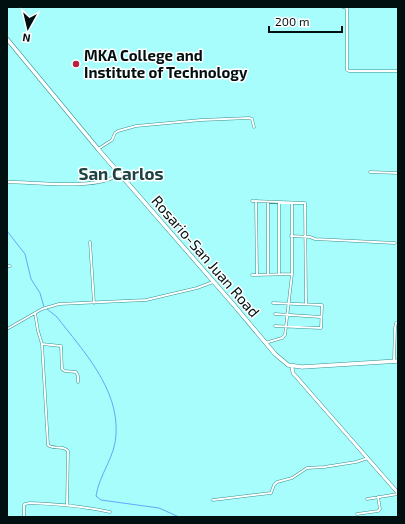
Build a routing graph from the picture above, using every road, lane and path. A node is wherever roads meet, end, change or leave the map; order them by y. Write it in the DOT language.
graph roads {
  1 [pos="343,7"];
  2 [pos="7,38"];
  3 [pos="398,71"];
  4 [pos="254,127"];
  5 [pos="98,149"];
  6 [pos="370,172"];
  7 [pos="398,173"];
  8 [pos="121,174"];
  9 [pos="7,182"];
  10 [pos="252,201"];
  11 [pos="256,201"];
  12 [pos="268,202"];
  13 [pos="279,202"];
  14 [pos="292,203"];
  15 [pos="291,236"];
  16 [pos="306,237"];
  17 [pos="90,242"];
  18 [pos="396,243"];
  19 [pos="7,266"];
  20 [pos="10,266"];
  21 [pos="252,274"];
  22 [pos="257,274"];
  23 [pos="268,274"];
  24 [pos="279,274"];
  25 [pos="292,274"];
  26 [pos="213,282"];
  27 [pos="94,303"];
  28 [pos="273,303"];
  29 [pos="288,303"];
  30 [pos="306,304"];
  31 [pos="35,313"];
  32 [pos="275,314"];
  33 [pos="287,315"];
  34 [pos="321,317"];
  35 [pos="398,322"];
  36 [pos="275,326"];
  37 [pos="286,327"];
  38 [pos="7,329"];
  39 [pos="265,343"];
  40 [pos="42,344"];
  41 [pos="396,362"];
  42 [pos="292,366"];
  43 [pos="78,382"];
  44 [pos="368,458"];
  45 [pos="398,493"];
  46 [pos="378,497"];
  47 [pos="366,499"];
  48 [pos="213,500"];
  49 [pos="67,505"];
  50 [pos="110,512"];
  51 [pos="357,514"];
  52 [pos="24,517"];
  1 -- 3 [label="street"];
  2 -- 5 [label="main road, Rosario-San Juan Road"];
  4 -- 5 [label="street"];
  5 -- 8 [label="main road, Rosario-San Juan Road"];
  6 -- 7 [label="street"];
  8 -- 9 [label="street"];
  8 -- 26 [label="main road, Rosario-San Juan Road"];
  10 -- 11 [label="street"];
  11 -- 12 [label="street"];
  11 -- 22 [label="street"];
  12 -- 13 [label="street"];
  12 -- 23 [label="street"];
  13 -- 14 [label="street"];
  13 -- 24 [label="street"];
  14 -- 15 [label="street"];
  14 -- 16 [label="street"];
  15 -- 16 [label="street"];
  15 -- 25 [label="street"];
  16 -- 18 [label="street"];
  16 -- 30 [label="street"];
  17 -- 27 [label="street"];
  19 -- 20 [label="street"];
  21 -- 22 [label="street"];
  22 -- 23 [label="street"];
  23 -- 24 [label="street"];
  24 -- 25 [label="street"];
  25 -- 29 [label="street"];
  26 -- 27 [label="street"];
  26 -- 39 [label="main road, Rosario-San Juan Road"];
  27 -- 31 [label="street"];
  28 -- 29 [label="street"];
  29 -- 30 [label="street"];
  29 -- 33 [label="street"];
  30 -- 34 [label="street"];
  31 -- 38 [label="street"];
  31 -- 40 [label="street"];
  32 -- 33 [label="street"];
  33 -- 34 [label="street"];
  33 -- 37 [label="street"];
  34 -- 37 [label="street"];
  35 -- 41 [label="street"];
  36 -- 37 [label="street"];
  37 -- 39 [label="street"];
  39 -- 42 [label="main road, Rosario-San Juan Road"];
  40 -- 43 [label="street"];
  40 -- 49 [label="street"];
  41 -- 42 [label="main road"];
  42 -- 44 [label="main road"];
  44 -- 45 [label="main road"];
  44 -- 48 [label="street"];
  45 -- 46 [label="street"];
  46 -- 47 [label="street"];
  46 -- 51 [label="street"];
  49 -- 50 [label="street"];
  49 -- 52 [label="street"];
}
